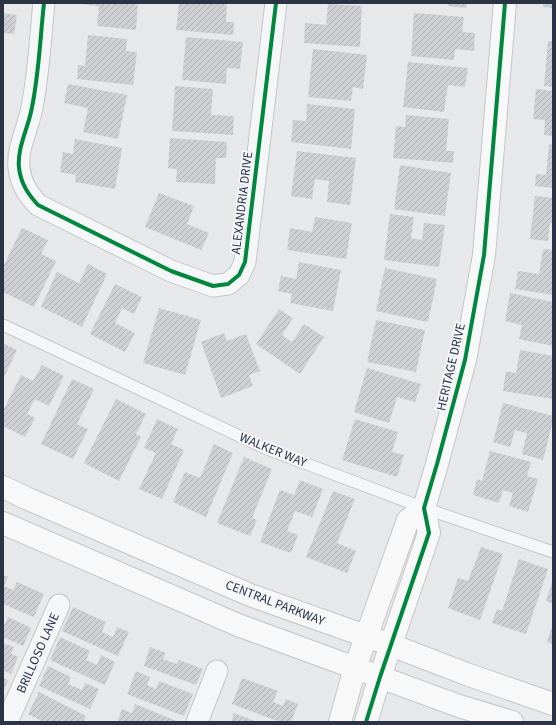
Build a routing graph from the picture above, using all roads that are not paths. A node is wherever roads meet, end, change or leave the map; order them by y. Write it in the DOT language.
graph roads {
  1 [pos="44,3"];
  2 [pos="276,3"];
  3 [pos="505,3"];
  4 [pos="3,325"];
  5 [pos="3,487"];
  6 [pos="424,508"];
  7 [pos="3,523"];
  8 [pos="553,552"];
  9 [pos="59,605"];
  10 [pos="366,637"];
  11 [pos="391,646"];
  12 [pos="355,668"];
  13 [pos="217,671"];
  14 [pos="380,677"];
  15 [pos="553,704"];
  16 [pos="7,722"];
  17 [pos="197,722"];
  18 [pos="340,722"];
  19 [pos="366,722"];
  20 [pos="512,722"];
  1 -- 2 [label="street, ALEXANDRIA DRIVE"];
  3 -- 6 [label="main road, HERITAGE DRIVE"];
  4 -- 6 [label="lane, WALKER WAY"];
  5 -- 10 [label="main road, CENTRAL PARKWAY"];
  6 -- 8 [label="lane, WALKER WAY"];
  6 -- 10 [label="main road"];
  6 -- 11 [label="main road, HERITAGE DRIVE"];
  7 -- 12 [label="main road"];
  9 -- 16 [label="street, BRILLOSO LANE"];
  10 -- 11 [label="main road, CENTRAL PARKWAY"];
  10 -- 12 [label="main road"];
  11 -- 14 [label="main road, HERITAGE DRIVE"];
  11 -- 15 [label="main road, CENTRAL PARKWAY"];
  12 -- 14 [label="main road"];
  12 -- 18 [label="main road"];
  13 -- 17 [label="street"];
  14 -- 19 [label="main road, HERITAGE DRIVE"];
  14 -- 20 [label="main road"];
}
